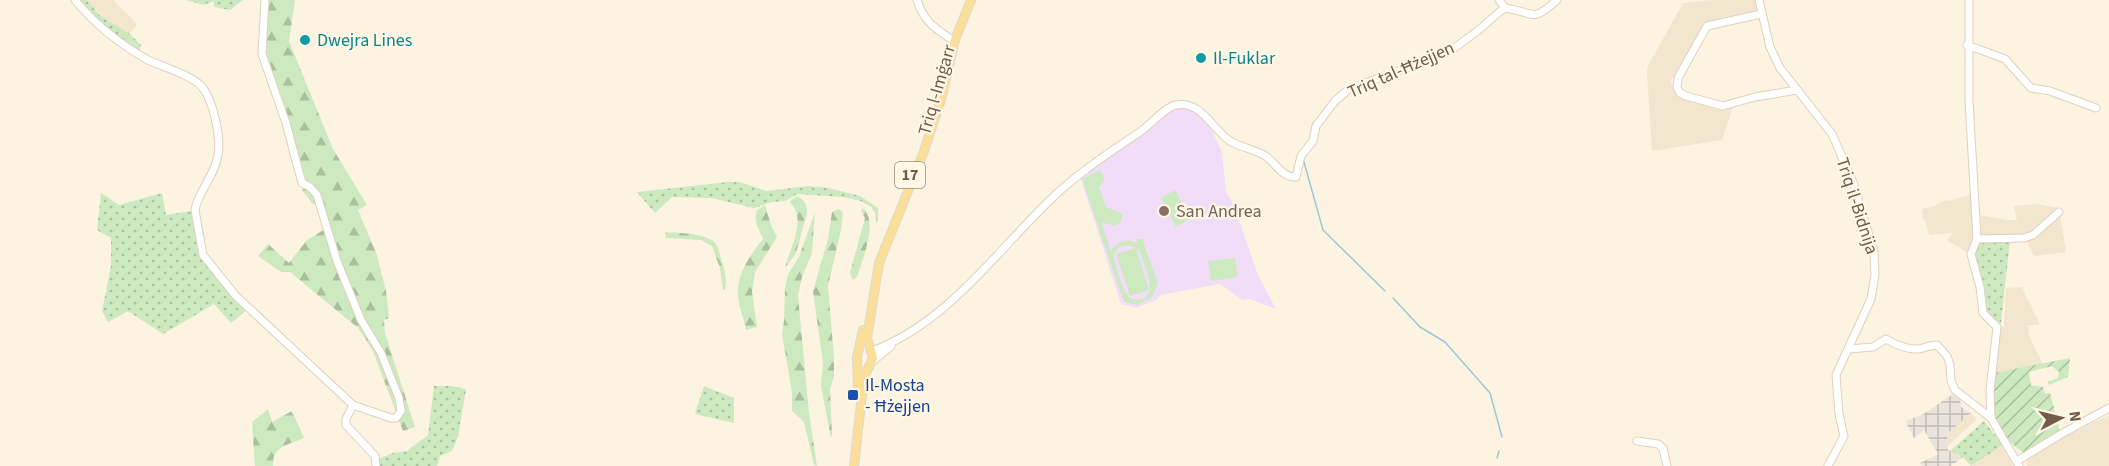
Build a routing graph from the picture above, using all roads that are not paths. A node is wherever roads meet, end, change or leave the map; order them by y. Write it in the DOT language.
graph roads {
  1 [pos="75,0"];
  2 [pos="265,0"];
  3 [pos="916,0"];
  4 [pos="964,0"];
  5 [pos="970,0"];
  6 [pos="1499,0"];
  7 [pos="1557,0"];
  8 [pos="1759,0"];
  9 [pos="1969,0"];
  10 [pos="1505,8"];
  11 [pos="1761,14"];
  12 [pos="951,39"];
  13 [pos="1967,45"];
  14 [pos="1797,90"];
  15 [pos="2096,108"];
  16 [pos="2059,212"];
  17 [pos="1977,239"];
  18 [pos="899,338"];
  19 [pos="1849,349"];
  20 [pos="860,351"];
  21 [pos="873,355"];
  22 [pos="858,361"];
  23 [pos="353,407"];
  24 [pos="2109,408"];
  25 [pos="1991,418"];
  26 [pos="1637,441"];
  27 [pos="2019,464"];
  28 [pos="376,466"];
  29 [pos="849,466"];
  30 [pos="854,466"];
  31 [pos="1667,466"];
  32 [pos="1828,466"];
  1 -- 23 [label="street"];
  2 -- 23 [label="street"];
  3 -- 12 [label="street"];
  4 -- 12 [label="main road, Triq l-Imġarr / 17"];
  5 -- 21 [label="main road, Triq l-Imġarr / 17"];
  6 -- 10 [label="street"];
  7 -- 10 [label="street"];
  8 -- 11 [label="street, Triq il-Bidnija"];
  9 -- 13 [label="street"];
  10 -- 18 [label="street, Triq tal-Ħżejjen"];
  11 -- 14 [label="street, Triq il-Bidnija"];
  11 -- 14 [label="street"];
  12 -- 20 [label="main road, Triq l-Imġarr / 17"];
  13 -- 15 [label="street"];
  13 -- 17 [label="street"];
  14 -- 19 [label="street, Triq il-Bidnija"];
  16 -- 17 [label="street"];
  17 -- 25 [label="street"];
  18 -- 21 [label="street"];
  18 -- 21 [label="street"];
  19 -- 25 [label="street"];
  19 -- 32 [label="street, Triq il-Bidnija"];
  20 -- 21 [label="main road"];
  20 -- 22 [label="main road, Triq l-Imġarr"];
  21 -- 22 [label="main road"];
  21 -- 30 [label="main road, Triq l-Imġarr / 17"];
  22 -- 29 [label="main road, Triq l-Imġarr"];
  23 -- 28 [label="street"];
  24 -- 27 [label="street"];
  25 -- 27 [label="street"];
  26 -- 31 [label="street"];
}
